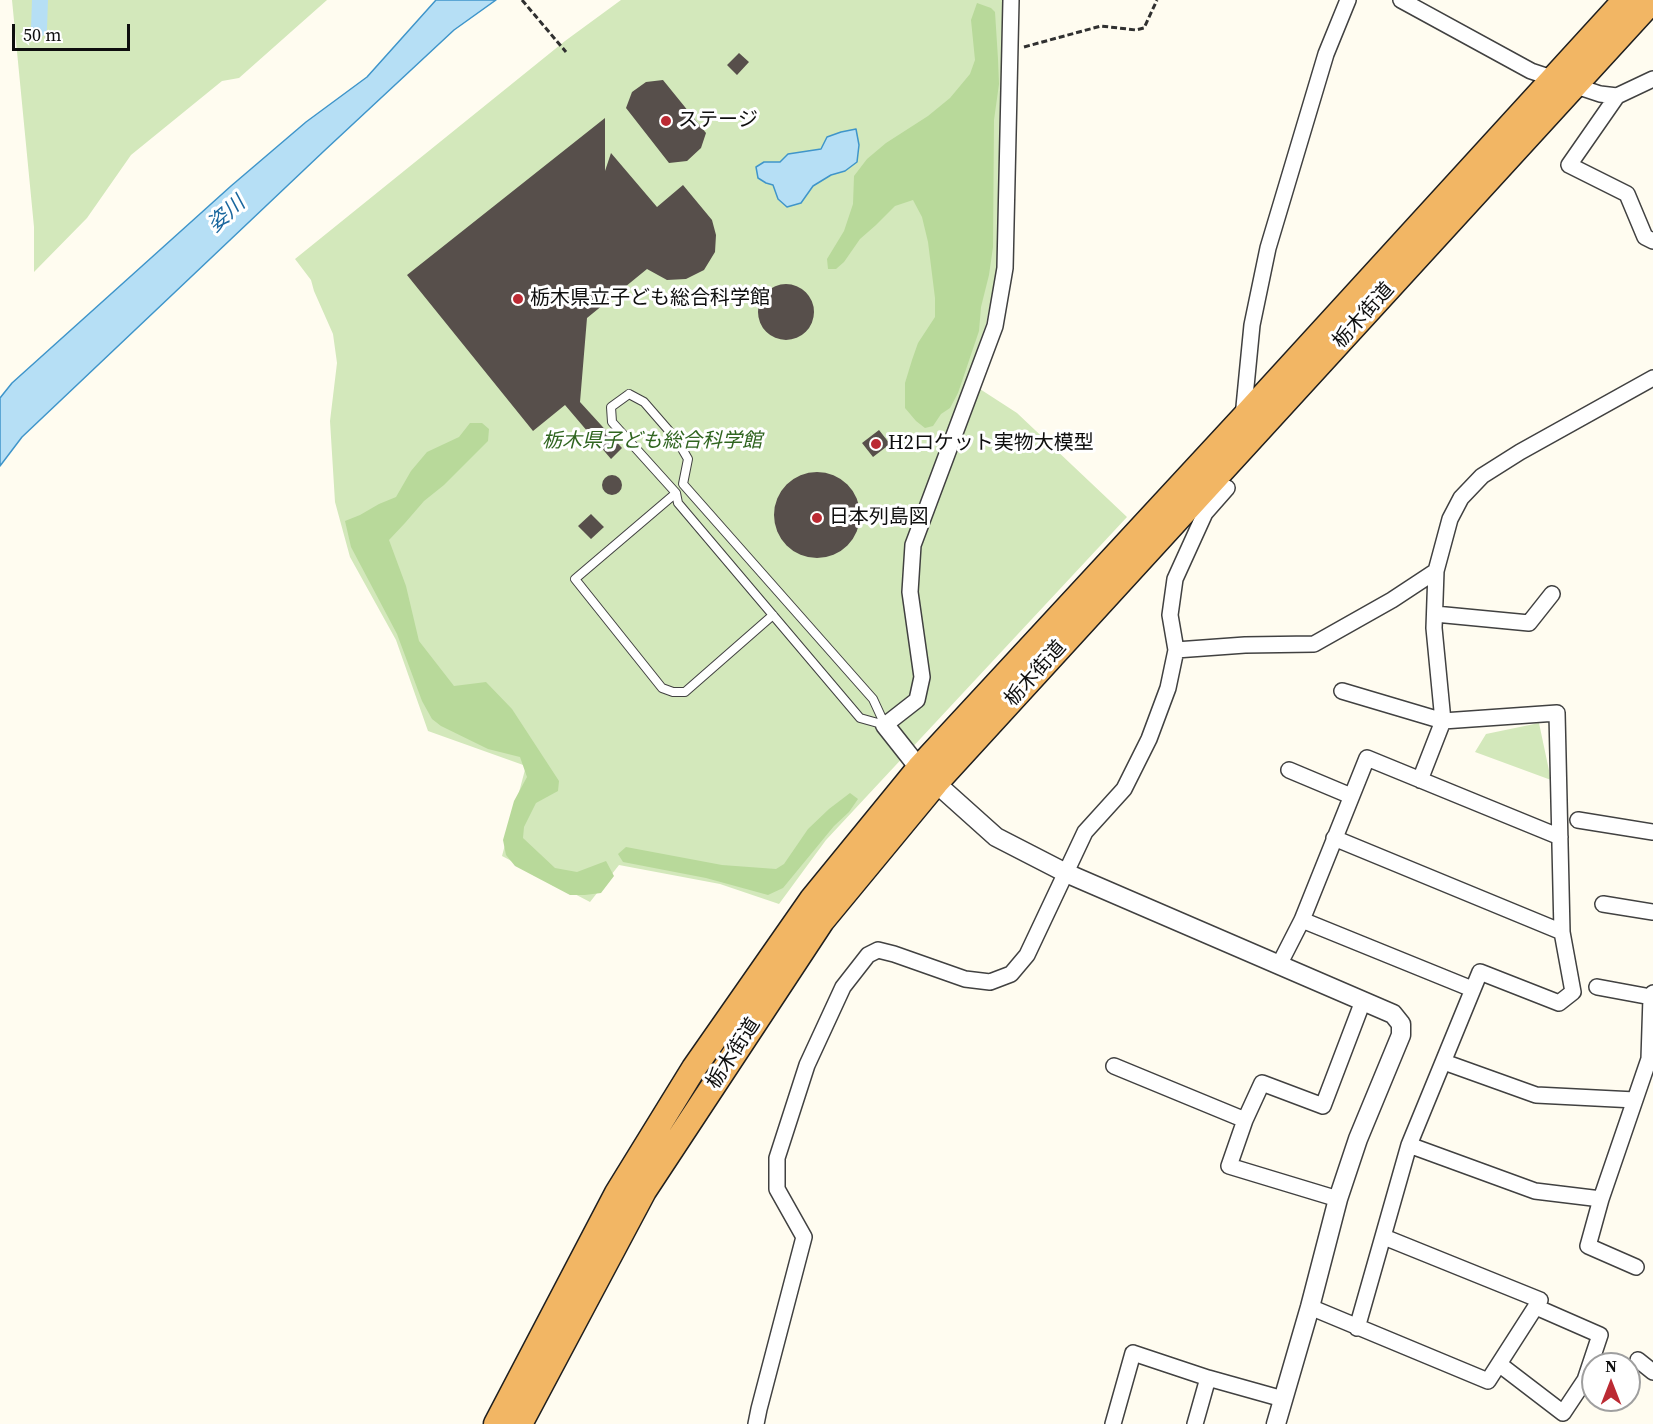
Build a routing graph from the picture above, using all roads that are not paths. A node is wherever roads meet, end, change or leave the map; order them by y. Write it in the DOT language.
graph roads {
  1 [pos="1011,0"];
  2 [pos="1348,0"];
  3 [pos="1401,0"];
  4 [pos="1624,0"];
  5 [pos="1653,0"];
  6 [pos="1653,79"];
  7 [pos="1563,82"];
  8 [pos="1617,96"];
  9 [pos="1653,241"];
  10 [pos="1653,378"];
  11 [pos="1243,418"];
  12 [pos="1227,488"];
  13 [pos="676,493"];
  14 [pos="1436,571"];
  15 [pos="1552,594"];
  16 [pos="1435,614"];
  17 [pos="773,615"];
  18 [pos="1176,650"];
  19 [pos="1342,691"];
  20 [pos="1443,721"];
  21 [pos="885,725"];
  22 [pos="1289,770"];
  23 [pos="928,776"];
  24 [pos="1420,780"];
  25 [pos="1351,796"];
  26 [pos="1578,820"];
  27 [pos="1653,832"];
  28 [pos="1560,837"];
  29 [pos="1334,838"];
  30 [pos="1066,873"];
  31 [pos="1603,904"];
  32 [pos="1653,912"];
  33 [pos="1302,920"];
  34 [pos="1562,932"];
  35 [pos="1279,965"];
  36 [pos="1597,987"];
  37 [pos="1472,989"];
  38 [pos="1652,995"];
  39 [pos="1363,1001"];
  40 [pos="1444,1062"];
  41 [pos="1114,1066"];
  42 [pos="1635,1100"];
  43 [pos="1245,1120"];
  44 [pos="1409,1145"];
  45 [pos="1338,1199"];
  46 [pos="1601,1199"];
  47 [pos="1384,1237"];
  48 [pos="1636,1267"];
  49 [pos="1310,1307"];
  50 [pos="1536,1307"];
  51 [pos="1357,1328"];
  52 [pos="1641,1362"];
  53 [pos="1499,1364"];
  54 [pos="1653,1372"];
  55 [pos="1208,1378"];
  56 [pos="1283,1399"];
  57 [pos="496,1424"];
  58 [pos="520,1424"];
  59 [pos="756,1424"];
  60 [pos="1113,1424"];
  61 [pos="1195,1424"];
  62 [pos="1276,1424"];
  1 -- 21 [label="street"];
  2 -- 11 [label="street"];
  3 -- 7 [label="street"];
  4 -- 7 [label="highway, 栃木街道"];
  5 -- 7 [label="highway, 栃木街道"];
  6 -- 8 [label="street"];
  7 -- 8 [label="street"];
  7 -- 11 [label="highway, 栃木街道"];
  7 -- 23 [label="highway, 栃木街道"];
  8 -- 9 [label="street"];
  10 -- 14 [label="street"];
  11 -- 23 [label="highway, 栃木街道"];
  12 -- 18 [label="street"];
  13 -- 17 [label="lane"];
  13 -- 17 [label="lane"];
  13 -- 21 [label="lane"];
  14 -- 16 [label="street"];
  14 -- 18 [label="street"];
  15 -- 16 [label="street"];
  16 -- 20 [label="street"];
  17 -- 21 [label="lane"];
  18 -- 30 [label="street"];
  19 -- 20 [label="street"];
  20 -- 24 [label="street"];
  20 -- 28 [label="street"];
  21 -- 23 [label="street"];
  22 -- 25 [label="street"];
  23 -- 30 [label="street"];
  23 -- 57 [label="highway, 栃木街道"];
  23 -- 58 [label="highway, 栃木街道"];
  24 -- 25 [label="street"];
  24 -- 28 [label="street"];
  25 -- 29 [label="street"];
  26 -- 27 [label="street"];
  28 -- 34 [label="street"];
  29 -- 33 [label="street"];
  29 -- 34 [label="street"];
  30 -- 35 [label="street"];
  30 -- 59 [label="street"];
  31 -- 32 [label="street"];
  33 -- 35 [label="street"];
  33 -- 37 [label="street"];
  34 -- 37 [label="street"];
  35 -- 39 [label="street"];
  36 -- 38 [label="street"];
  37 -- 40 [label="street"];
  38 -- 42 [label="street"];
  39 -- 43 [label="street"];
  39 -- 45 [label="street"];
  40 -- 42 [label="street"];
  40 -- 44 [label="street"];
  41 -- 43 [label="street"];
  42 -- 46 [label="street"];
  43 -- 45 [label="street"];
  44 -- 46 [label="street"];
  44 -- 47 [label="street"];
  45 -- 49 [label="street"];
  46 -- 48 [label="street"];
  47 -- 50 [label="street"];
  47 -- 51 [label="street"];
  49 -- 51 [label="street"];
  49 -- 56 [label="street"];
  50 -- 53 [label="street"];
  50 -- 53 [label="street"];
  51 -- 53 [label="street"];
  52 -- 54 [label="street"];
  55 -- 56 [label="street"];
  55 -- 60 [label="street"];
  55 -- 61 [label="street"];
  56 -- 62 [label="street"];
}
